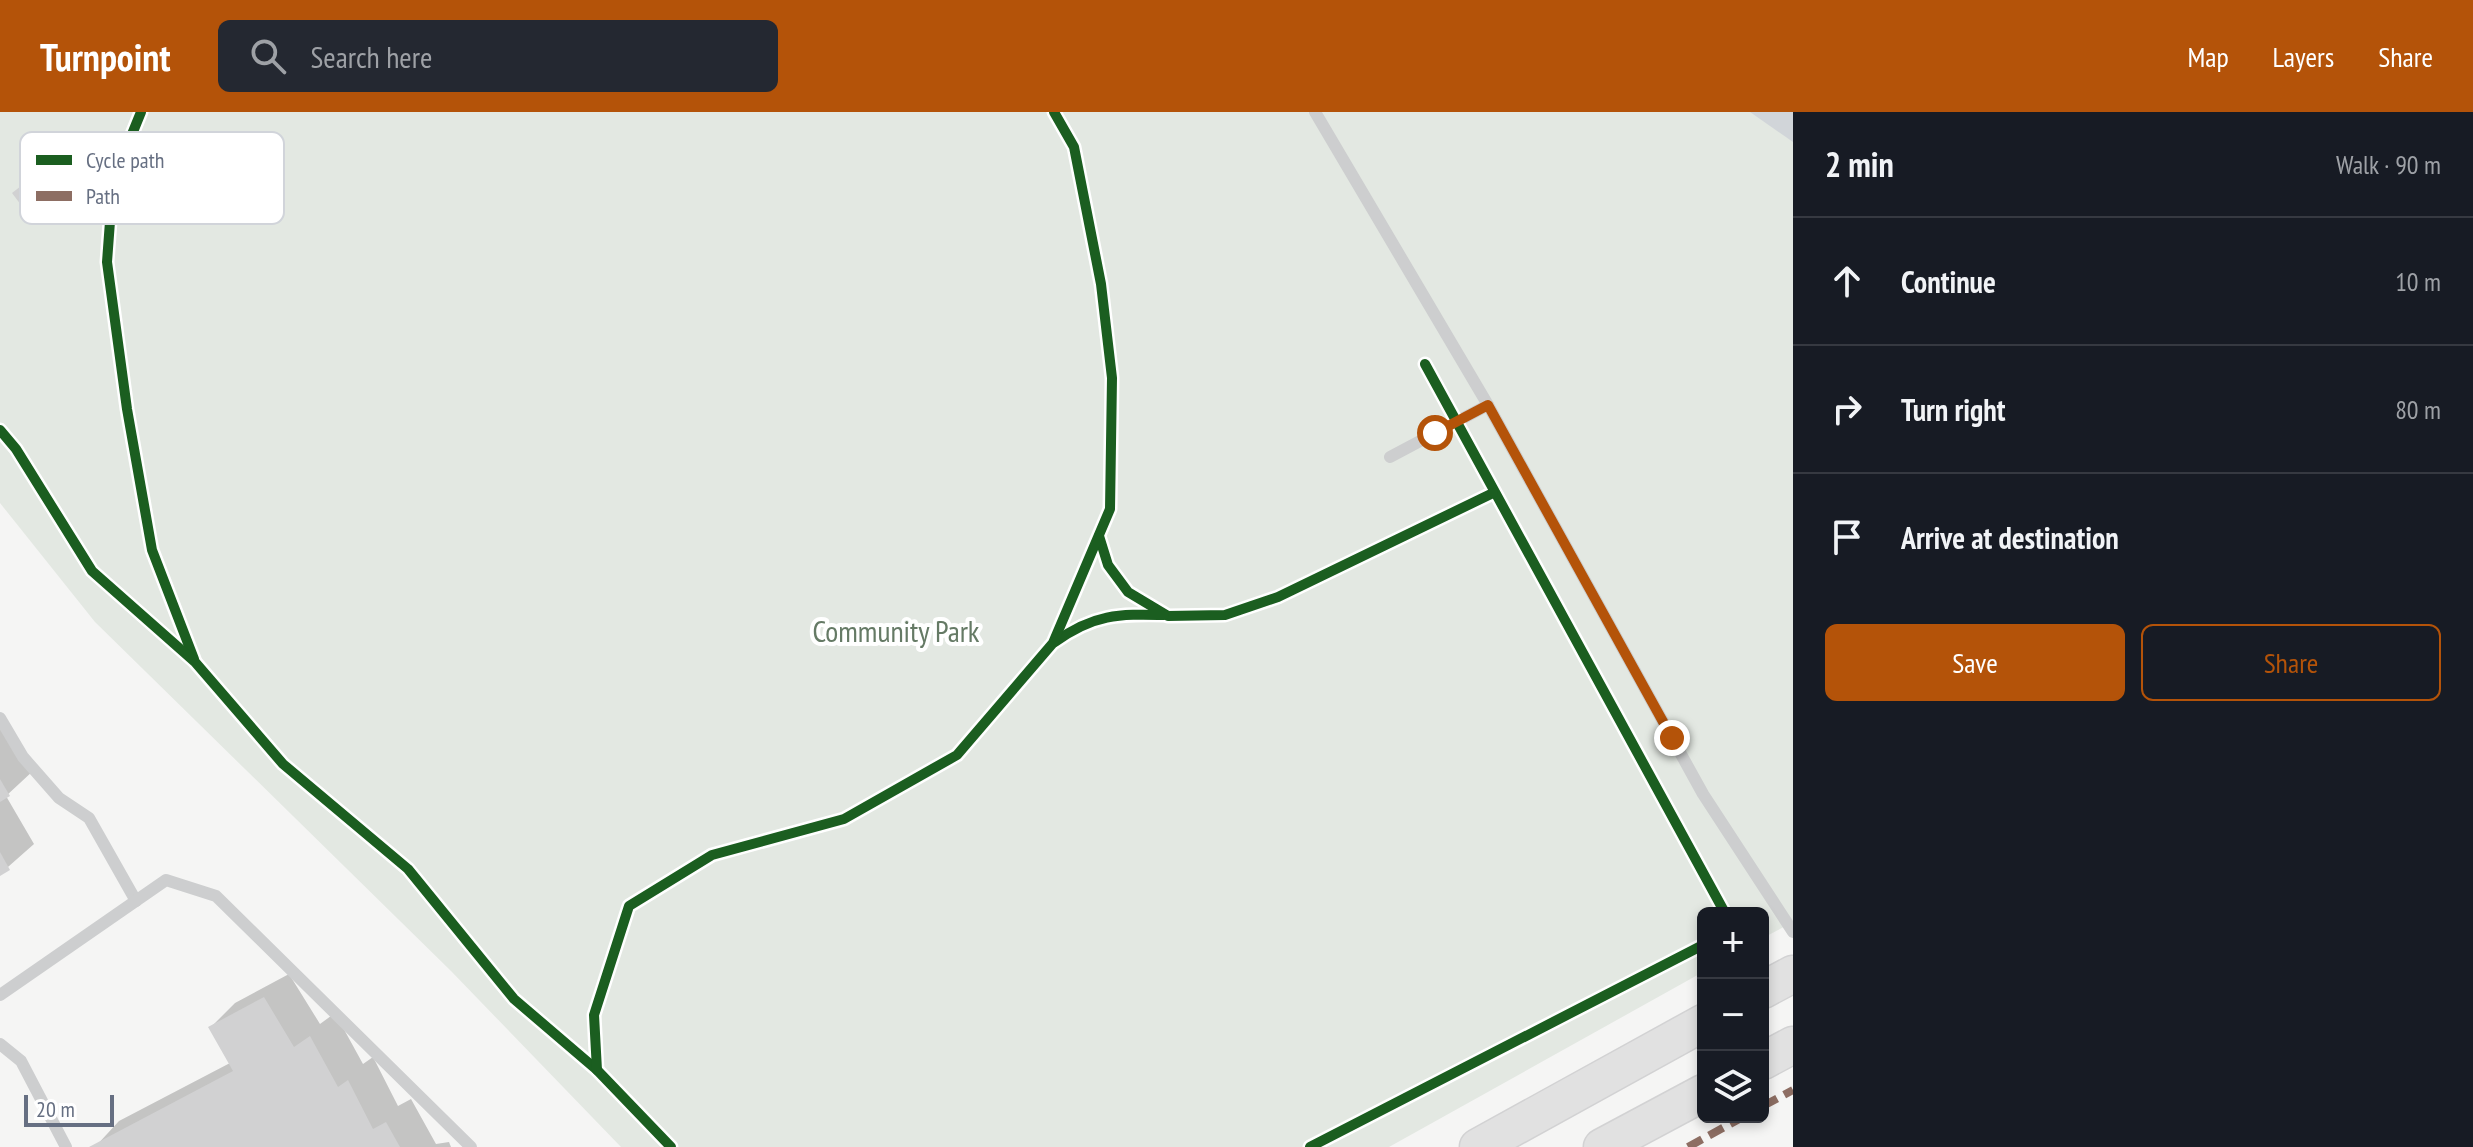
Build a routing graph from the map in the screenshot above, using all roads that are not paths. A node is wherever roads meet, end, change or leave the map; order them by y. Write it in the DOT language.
graph roads {
  1 [pos="1315,112"];
  2 [pos="1488,405"];
  3 [pos="1390,457"];
  4 [pos="0,718"];
  5 [pos="136,901"];
  6 [pos="1793,932"];
  7 [pos="1793,974"];
  8 [pos="1769,987"];
  9 [pos="0,995"];
  10 [pos="1697,1026"];
  11 [pos="0,1044"];
  12 [pos="1793,1045"];
  13 [pos="1769,1058"];
  14 [pos="1697,1096"];
  15 [pos="66,1147"];
  16 [pos="471,1147"];
  17 [pos="1478,1147"];
  18 [pos="1602,1147"];
  1 -- 2 [label="lane"];
  2 -- 3 [label="lane"];
  2 -- 6 [label="lane"];
  4 -- 5 [label="lane"];
  5 -- 9 [label="lane"];
  5 -- 16 [label="lane"];
  7 -- 8 [label="main road"];
  10 -- 17 [label="main road"];
  11 -- 15 [label="lane"];
  12 -- 13 [label="main road"];
  14 -- 18 [label="main road"];
}
